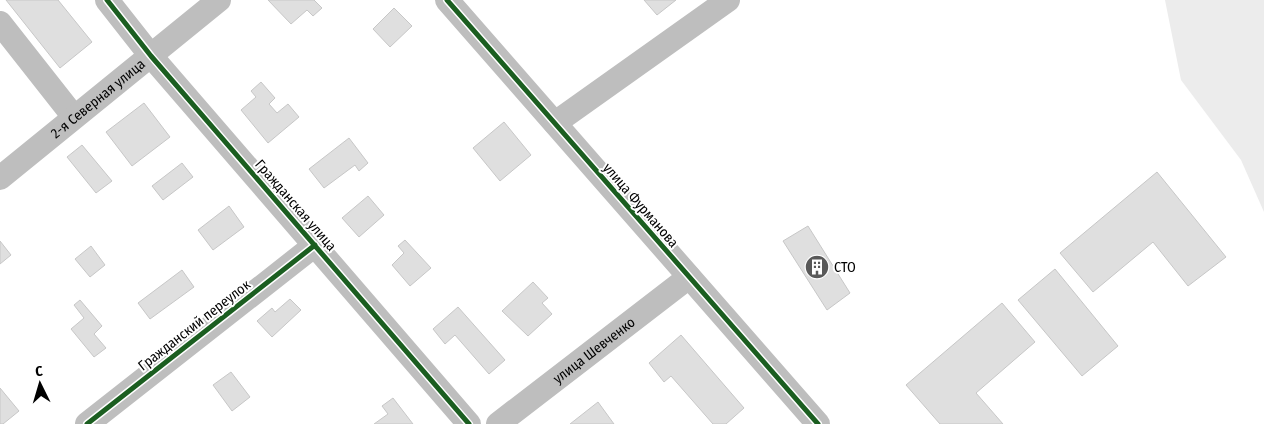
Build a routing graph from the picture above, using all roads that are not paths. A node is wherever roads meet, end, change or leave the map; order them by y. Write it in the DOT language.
graph roads {
  1 [pos="107,0"];
  2 [pos="218,0"];
  3 [pos="448,0"];
  4 [pos="728,0"];
  5 [pos="0,22"];
  6 [pos="151,56"];
  7 [pos="74,117"];
  8 [pos="555,123"];
  9 [pos="0,178"];
  10 [pos="315,245"];
  11 [pos="690,277"];
  12 [pos="87,424"];
  13 [pos="469,424"];
  14 [pos="498,424"];
  15 [pos="818,424"];
  1 -- 6 [label="street, Гражданская улица"];
  2 -- 6 [label="street, 2-я Северная улица"];
  3 -- 8 [label="street, улица Фурманова"];
  4 -- 8 [label="street"];
  5 -- 7 [label="street"];
  6 -- 7 [label="street, 2-я Северная улица"];
  6 -- 10 [label="street, Гражданская улица"];
  7 -- 9 [label="street, 2-я Северная улица"];
  8 -- 11 [label="street, улица Фурманова"];
  10 -- 12 [label="street, Гражданский переулок"];
  10 -- 13 [label="street, Гражданская улица"];
  11 -- 14 [label="street, улица Шевченко"];
  11 -- 15 [label="street, улица Фурманова"];
}
